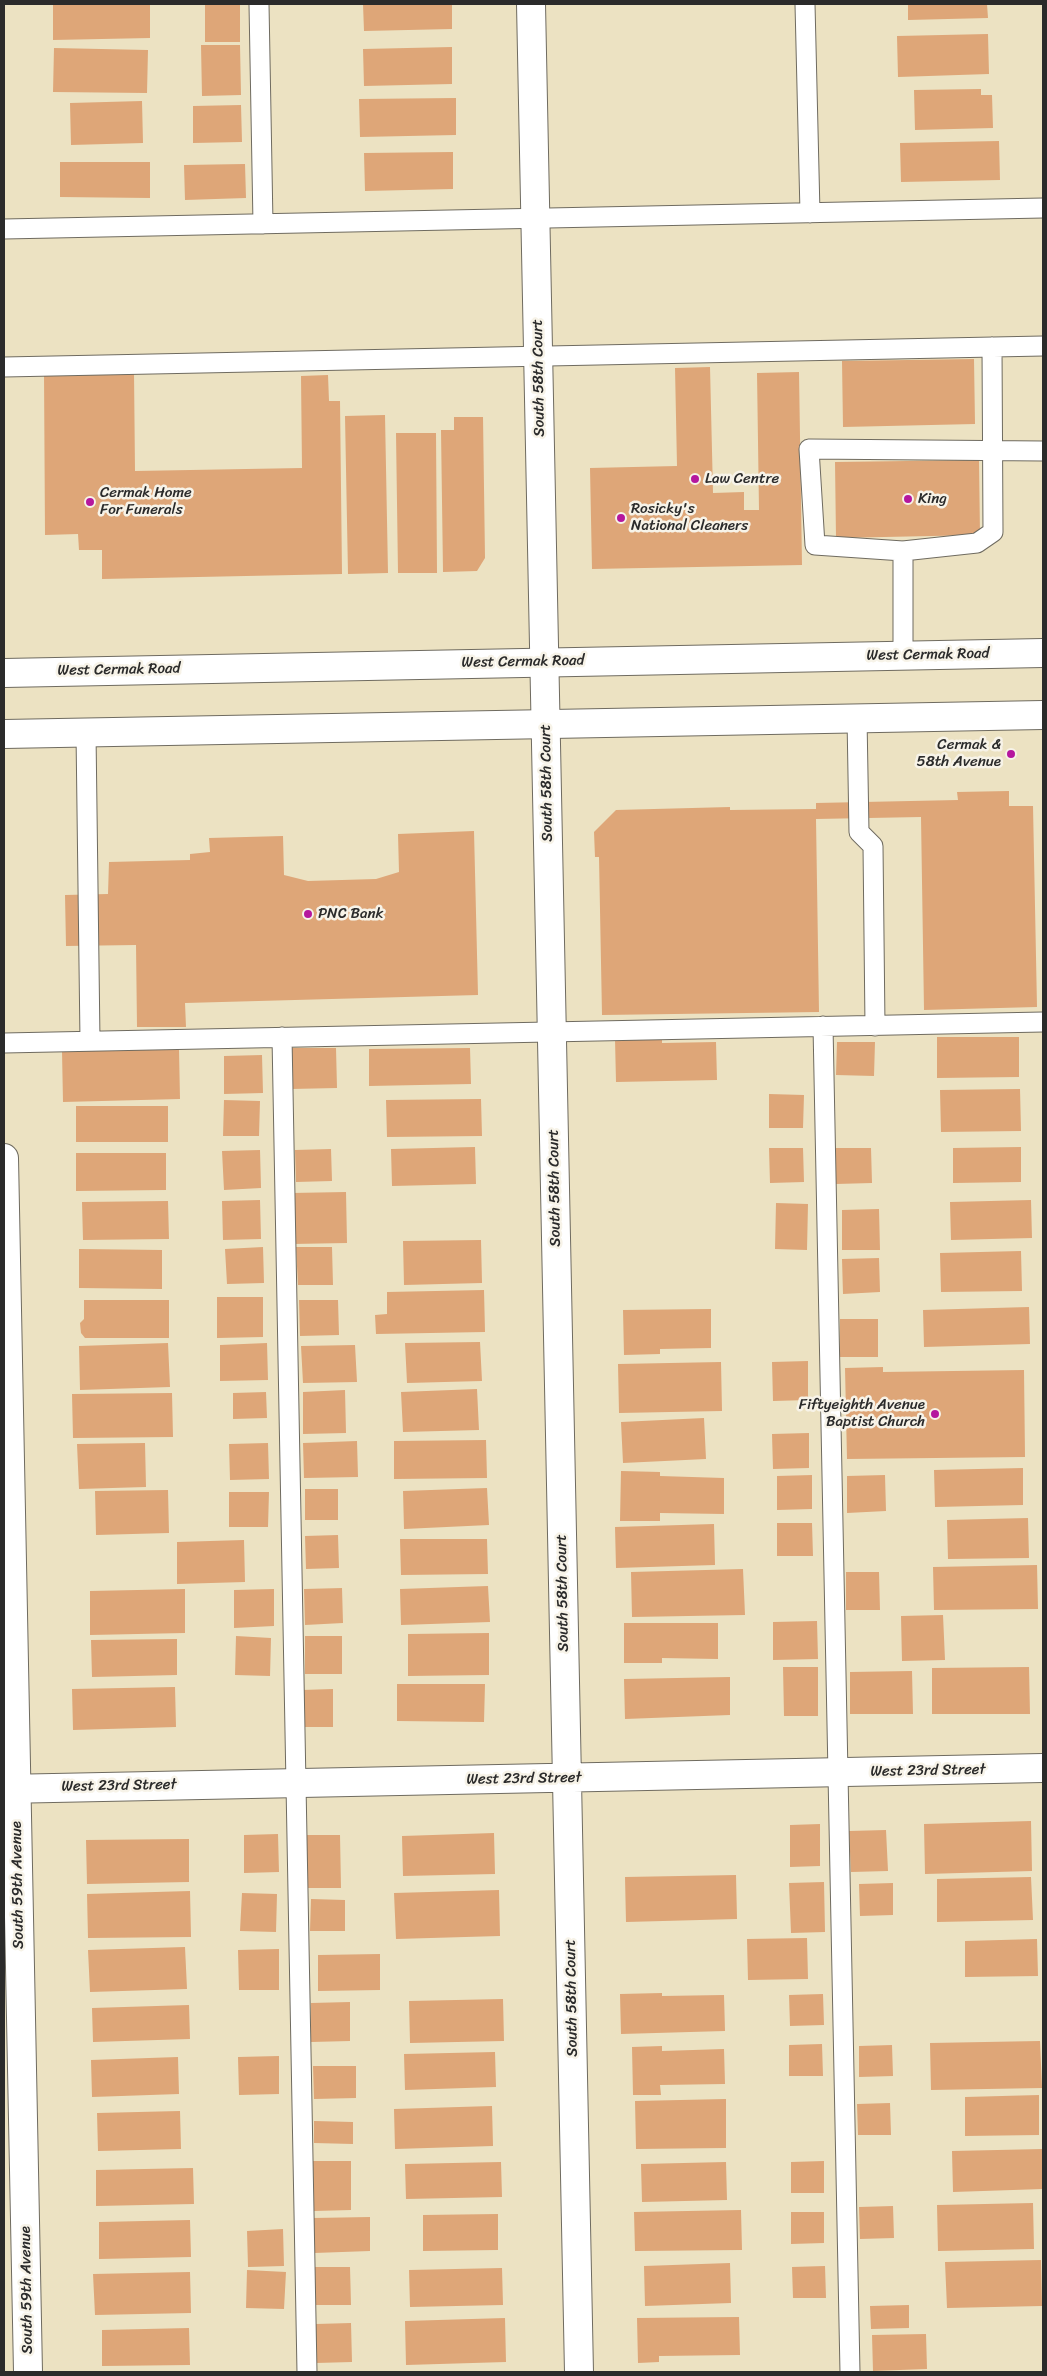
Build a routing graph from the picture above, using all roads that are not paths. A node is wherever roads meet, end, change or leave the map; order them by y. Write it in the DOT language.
graph roads {
  1 [pos="258,4"];
  2 [pos="531,4"];
  3 [pos="805,4"];
  4 [pos="1043,208"];
  5 [pos="810,213"];
  6 [pos="535,218"];
  7 [pos="263,224"];
  8 [pos="4,229"];
  9 [pos="1043,346"];
  10 [pos="992,347"];
  11 [pos="538,356"];
  12 [pos="4,367"];
  13 [pos="1043,451"];
  14 [pos="992,452"];
  15 [pos="903,551"];
  16 [pos="1043,653"];
  17 [pos="903,656"];
  18 [pos="545,662"];
  19 [pos="4,672"];
  20 [pos="1043,715"];
  21 [pos="857,718"];
  22 [pos="546,723"];
  23 [pos="86,733"];
  24 [pos="4,734"];
  25 [pos="1043,1022"];
  26 [pos="823,1026"];
  27 [pos="875,1026"];
  28 [pos="552,1032"];
  29 [pos="282,1037"];
  30 [pos="90,1041"];
  31 [pos="4,1043"];
  32 [pos="4,1158"];
  33 [pos="1043,1768"];
  34 [pos="838,1772"];
  35 [pos="567,1778"];
  36 [pos="295,1783"];
  37 [pos="10,1788"];
  38 [pos="28,2372"];
  39 [pos="307,2372"];
  40 [pos="579,2372"];
  41 [pos="850,2372"];
  1 -- 7 [label="lane"];
  2 -- 6 [label="street, South 58th Court"];
  3 -- 5 [label="lane"];
  4 -- 5 [label="lane"];
  5 -- 6 [label="lane"];
  6 -- 7 [label="lane"];
  6 -- 11 [label="street, South 58th Court"];
  7 -- 8 [label="lane"];
  9 -- 10 [label="lane"];
  10 -- 11 [label="lane"];
  10 -- 14 [label="lane"];
  11 -- 12 [label="lane"];
  11 -- 18 [label="street, South 58th Court"];
  13 -- 14 [label="lane"];
  14 -- 15 [label="lane"];
  14 -- 15 [label="lane"];
  15 -- 17 [label="lane"];
  16 -- 17 [label="street, West Cermak Road"];
  17 -- 18 [label="street, West Cermak Road"];
  18 -- 19 [label="street, West Cermak Road"];
  18 -- 22 [label="street, South 58th Court"];
  20 -- 21 [label="street"];
  21 -- 22 [label="street"];
  21 -- 27 [label="lane"];
  22 -- 23 [label="street"];
  22 -- 28 [label="street, South 58th Court"];
  23 -- 24 [label="street"];
  23 -- 30 [label="lane"];
  25 -- 27 [label="lane"];
  26 -- 27 [label="lane"];
  26 -- 28 [label="lane"];
  26 -- 34 [label="lane"];
  28 -- 29 [label="lane"];
  28 -- 35 [label="street, South 58th Court"];
  29 -- 30 [label="lane"];
  29 -- 36 [label="lane"];
  30 -- 31 [label="lane"];
  32 -- 37 [label="street, South 59th Avenue"];
  33 -- 34 [label="street, West 23rd Street"];
  34 -- 35 [label="street, West 23rd Street"];
  34 -- 41 [label="lane"];
  35 -- 36 [label="street, West 23rd Street"];
  35 -- 40 [label="street, South 58th Court"];
  36 -- 37 [label="street, West 23rd Street"];
  36 -- 39 [label="lane"];
  37 -- 38 [label="street, South 59th Avenue"];
}
